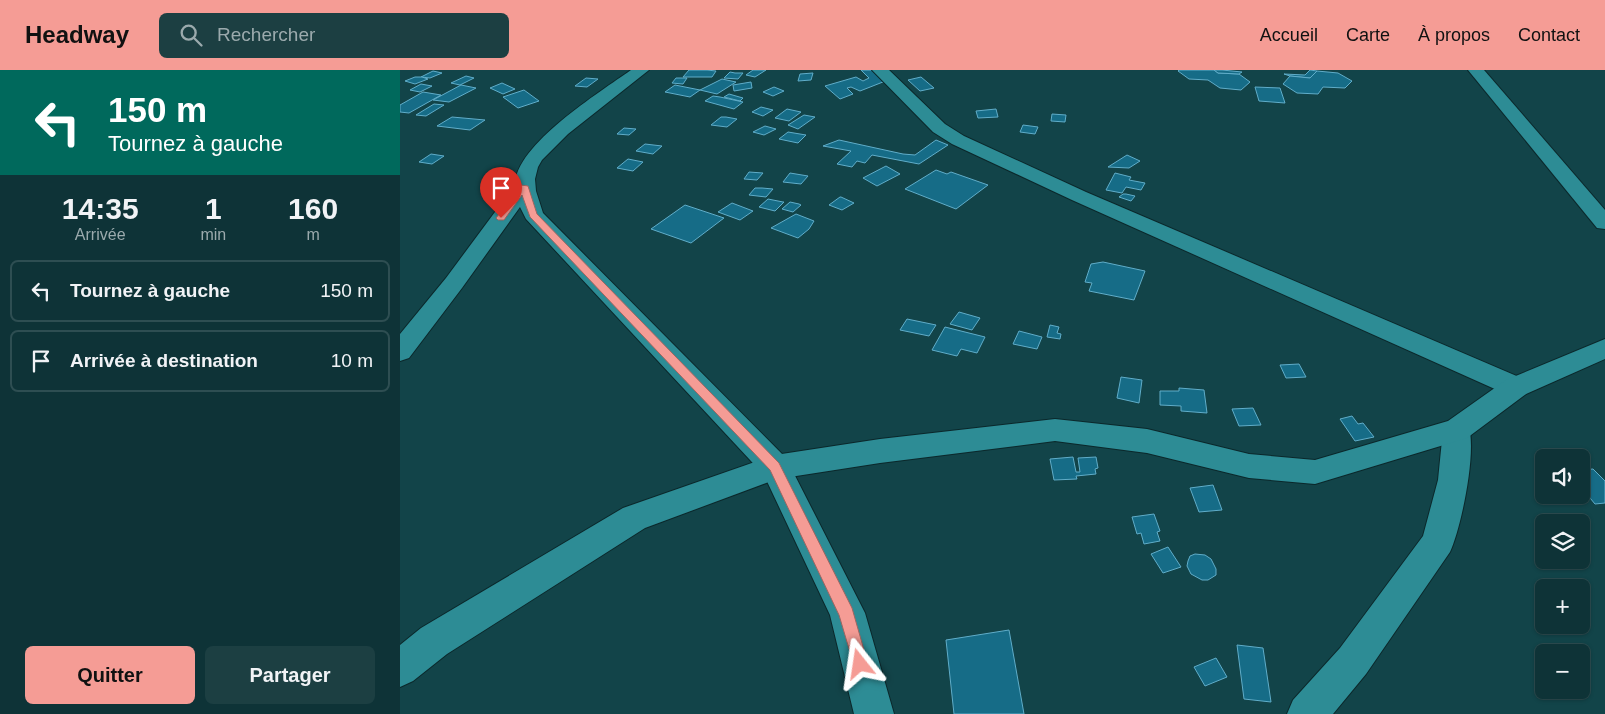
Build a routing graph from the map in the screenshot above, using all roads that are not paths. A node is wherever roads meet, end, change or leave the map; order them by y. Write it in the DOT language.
graph roads {
  1 [pos="641,70"];
  2 [pos="880,70"];
  3 [pos="1476,70"];
  4 [pos="524,186"];
  5 [pos="1605,223"];
  6 [pos="1605,348"];
  7 [pos="400,352"];
  8 [pos="1516,387"];
  9 [pos="1457,430"];
  10 [pos="774,467"];
  11 [pos="400,668"];
  12 [pos="874,714"];
  13 [pos="1307,714"];
  1 -- 4 [label="street"];
  2 -- 8 [label="street"];
  3 -- 5 [label="street"];
  4 -- 7 [label="street"];
  4 -- 10 [label="street"];
  6 -- 8 [label="street"];
  8 -- 9 [label="street"];
  9 -- 10 [label="street"];
  9 -- 13 [label="street"];
  10 -- 11 [label="street"];
  10 -- 12 [label="street"];
}
